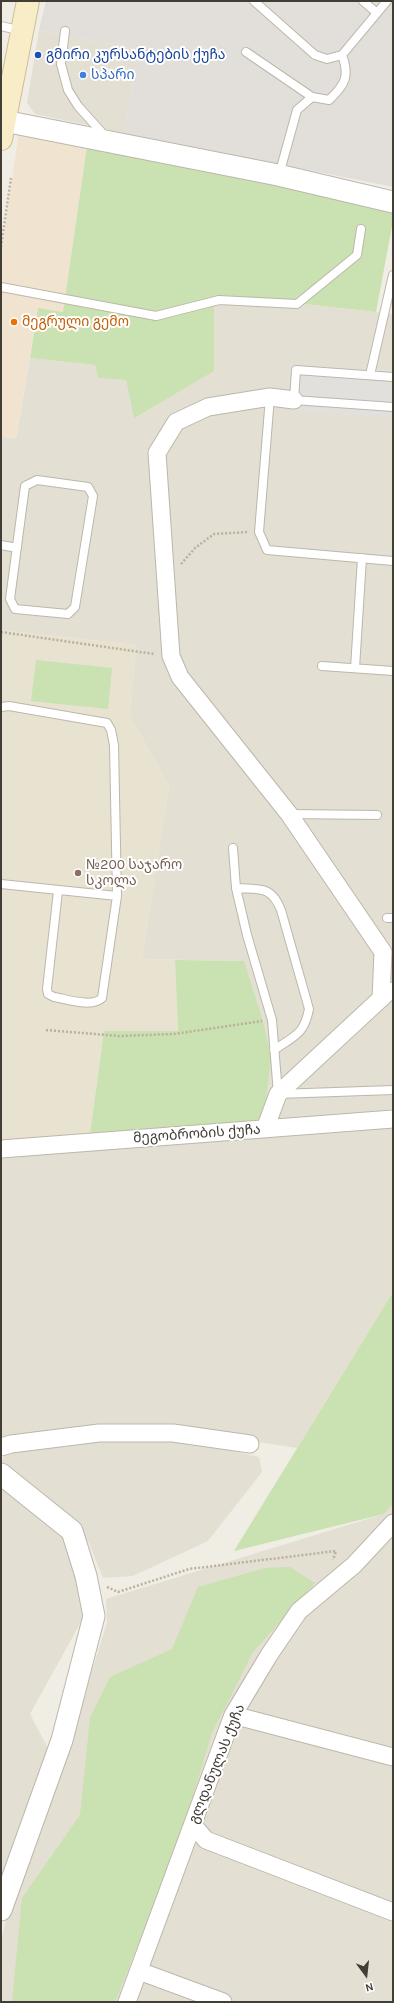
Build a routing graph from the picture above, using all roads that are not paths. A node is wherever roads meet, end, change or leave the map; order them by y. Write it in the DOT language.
graph roads {
  1 [pos="28,1"];
  2 [pos="254,1"];
  3 [pos="363,1"];
  4 [pos="387,1"];
  5 [pos="377,13"];
  6 [pos="1,26"];
  7 [pos="22,31"];
  8 [pos="65,31"];
  9 [pos="246,52"];
  10 [pos="342,55"];
  11 [pos="312,97"];
  12 [pos="3,130"];
  13 [pos="110,142"];
  14 [pos="278,176"];
  15 [pos="392,200"];
  16 [pos="361,229"];
  17 [pos="393,275"];
  18 [pos="1,287"];
  19 [pos="370,375"];
  20 [pos="393,377"];
  21 [pos="270,397"];
  22 [pos="294,400"];
  23 [pos="393,408"];
  24 [pos="1,545"];
  25 [pos="17,548"];
  26 [pos="362,558"];
  27 [pos="393,561"];
  28 [pos="322,666"];
  29 [pos="355,668"];
  30 [pos="393,671"];
  31 [pos="1,707"];
  32 [pos="289,814"];
  33 [pos="377,814"];
  34 [pos="233,848"];
  35 [pos="1,884"];
  36 [pos="236,888"];
  37 [pos="58,891"];
  38 [pos="117,896"];
  39 [pos="388,953"];
  40 [pos="393,987"];
  41 [pos="381,999"];
  42 [pos="274,1050"];
  43 [pos="393,1090"];
  44 [pos="278,1094"];
  45 [pos="393,1119"];
  46 [pos="265,1129"];
  47 [pos="1,1149"];
  48 [pos="250,1444"];
  49 [pos="1,1447"];
  50 [pos="1,1474"];
  51 [pos="393,1523"];
  52 [pos="233,1715"];
  53 [pos="393,1757"];
  54 [pos="193,1825"];
  55 [pos="1,1910"];
  56 [pos="393,1912"];
  57 [pos="139,1971"];
  58 [pos="127,2002"];
  59 [pos="223,2002"];
  1 -- 7 [label="main road"];
  2 -- 10 [label="lane"];
  3 -- 5 [label="lane"];
  4 -- 5 [label="lane"];
  5 -- 10 [label="lane"];
  6 -- 7 [label="lane"];
  7 -- 12 [label="main road"];
  8 -- 13 [label="lane"];
  9 -- 11 [label="lane"];
  10 -- 11 [label="lane"];
  11 -- 14 [label="lane"];
  12 -- 13 [label="street"];
  13 -- 14 [label="street"];
  14 -- 15 [label="street"];
  16 -- 18 [label="lane"];
  17 -- 19 [label="lane"];
  19 -- 20 [label="lane"];
  19 -- 22 [label="lane"];
  21 -- 22 [label="street"];
  21 -- 26 [label="lane"];
  21 -- 32 [label="street"];
  22 -- 23 [label="lane"];
  24 -- 25 [label="lane"];
  25 -- 25 [label="lane"];
  26 -- 27 [label="lane"];
  26 -- 29 [label="lane"];
  28 -- 29 [label="lane"];
  29 -- 30 [label="lane"];
  31 -- 38 [label="lane"];
  32 -- 33 [label="lane"];
  32 -- 39 [label="street"];
  34 -- 36 [label="lane"];
  35 -- 37 [label="lane"];
  36 -- 42 [label="lane"];
  36 -- 42 [label="lane"];
  37 -- 38 [label="lane"];
  37 -- 38 [label="lane"];
  39 -- 41 [label="street"];
  40 -- 41 [label="street"];
  41 -- 44 [label="street"];
  42 -- 44 [label="lane"];
  43 -- 44 [label="lane"];
  44 -- 46 [label="street"];
  45 -- 46 [label="street, მეგობრობის ქუჩა"];
  46 -- 47 [label="street, მეგობრობის ქუჩა"];
  48 -- 49 [label="street"];
  50 -- 55 [label="street"];
  51 -- 52 [label="street, გლდანულას ქუჩა"];
  52 -- 53 [label="street"];
  52 -- 54 [label="street, გლდანულას ქუჩა"];
  54 -- 56 [label="street"];
  54 -- 57 [label="street, გლდანულას ქუჩა"];
  57 -- 58 [label="street, გლდანულას ქუჩა"];
  57 -- 59 [label="street"];
}
